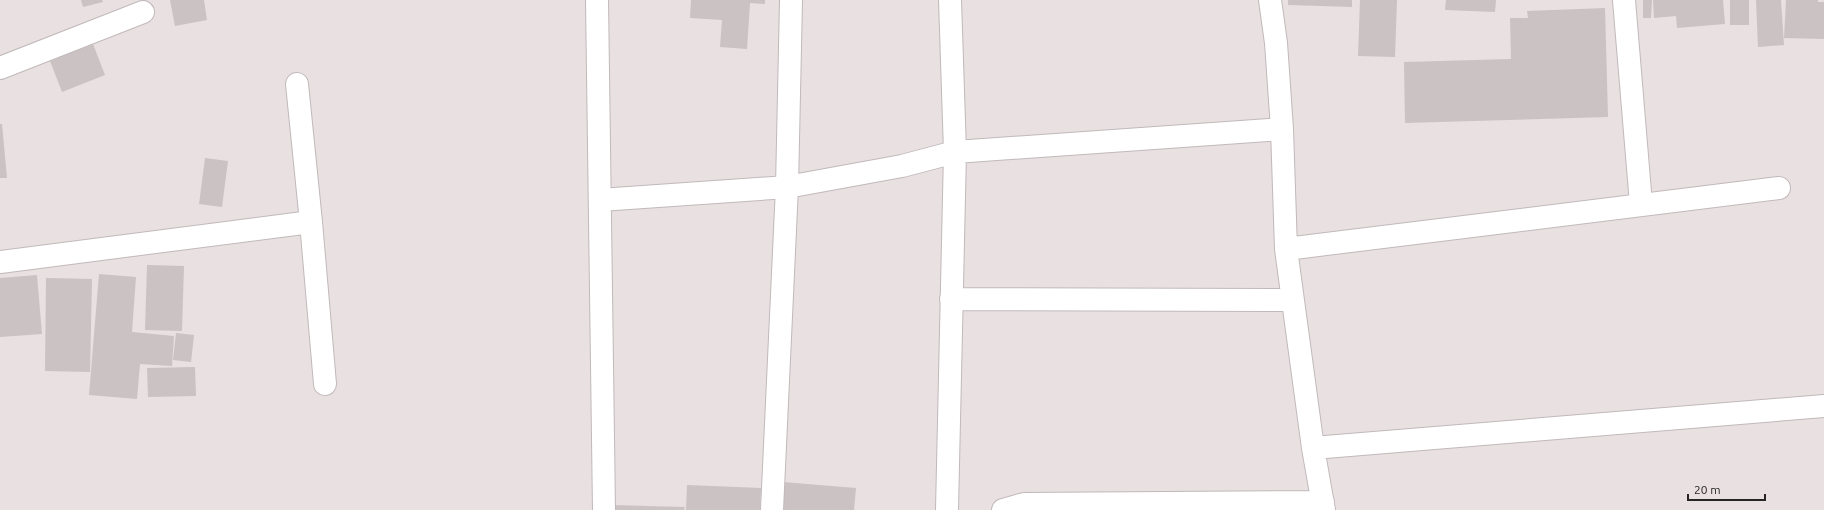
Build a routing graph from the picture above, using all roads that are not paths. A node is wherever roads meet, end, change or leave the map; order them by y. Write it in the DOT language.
graph roads {
  1 [pos="597,0"];
  2 [pos="791,0"];
  3 [pos="950,0"];
  4 [pos="1270,0"];
  5 [pos="1624,0"];
  6 [pos="143,12"];
  7 [pos="0,68"];
  8 [pos="297,84"];
  9 [pos="1282,130"];
  10 [pos="955,152"];
  11 [pos="787,187"];
  12 [pos="1779,188"];
  13 [pos="600,200"];
  14 [pos="1641,204"];
  15 [pos="311,222"];
  16 [pos="1286,249"];
  17 [pos="0,262"];
  18 [pos="951,299"];
  19 [pos="1292,300"];
  20 [pos="325,384"];
  21 [pos="1824,406"];
  22 [pos="1313,448"];
  23 [pos="1323,506"];
  24 [pos="604,510"];
  25 [pos="772,510"];
  26 [pos="947,510"];
  27 [pos="1003,510"];
  1 -- 13 [label="street"];
  2 -- 11 [label="street"];
  3 -- 10 [label="street"];
  4 -- 9 [label="street"];
  5 -- 14 [label="street"];
  6 -- 7 [label="street"];
  8 -- 15 [label="street"];
  9 -- 10 [label="street"];
  9 -- 16 [label="street"];
  10 -- 11 [label="street"];
  10 -- 18 [label="street"];
  11 -- 13 [label="street"];
  11 -- 25 [label="street"];
  12 -- 14 [label="street"];
  13 -- 24 [label="street"];
  14 -- 16 [label="street"];
  15 -- 17 [label="street"];
  15 -- 20 [label="street"];
  16 -- 19 [label="street"];
  18 -- 19 [label="street"];
  18 -- 26 [label="street"];
  19 -- 22 [label="street"];
  21 -- 22 [label="street"];
  22 -- 23 [label="street"];
  23 -- 27 [label="street"];
}
